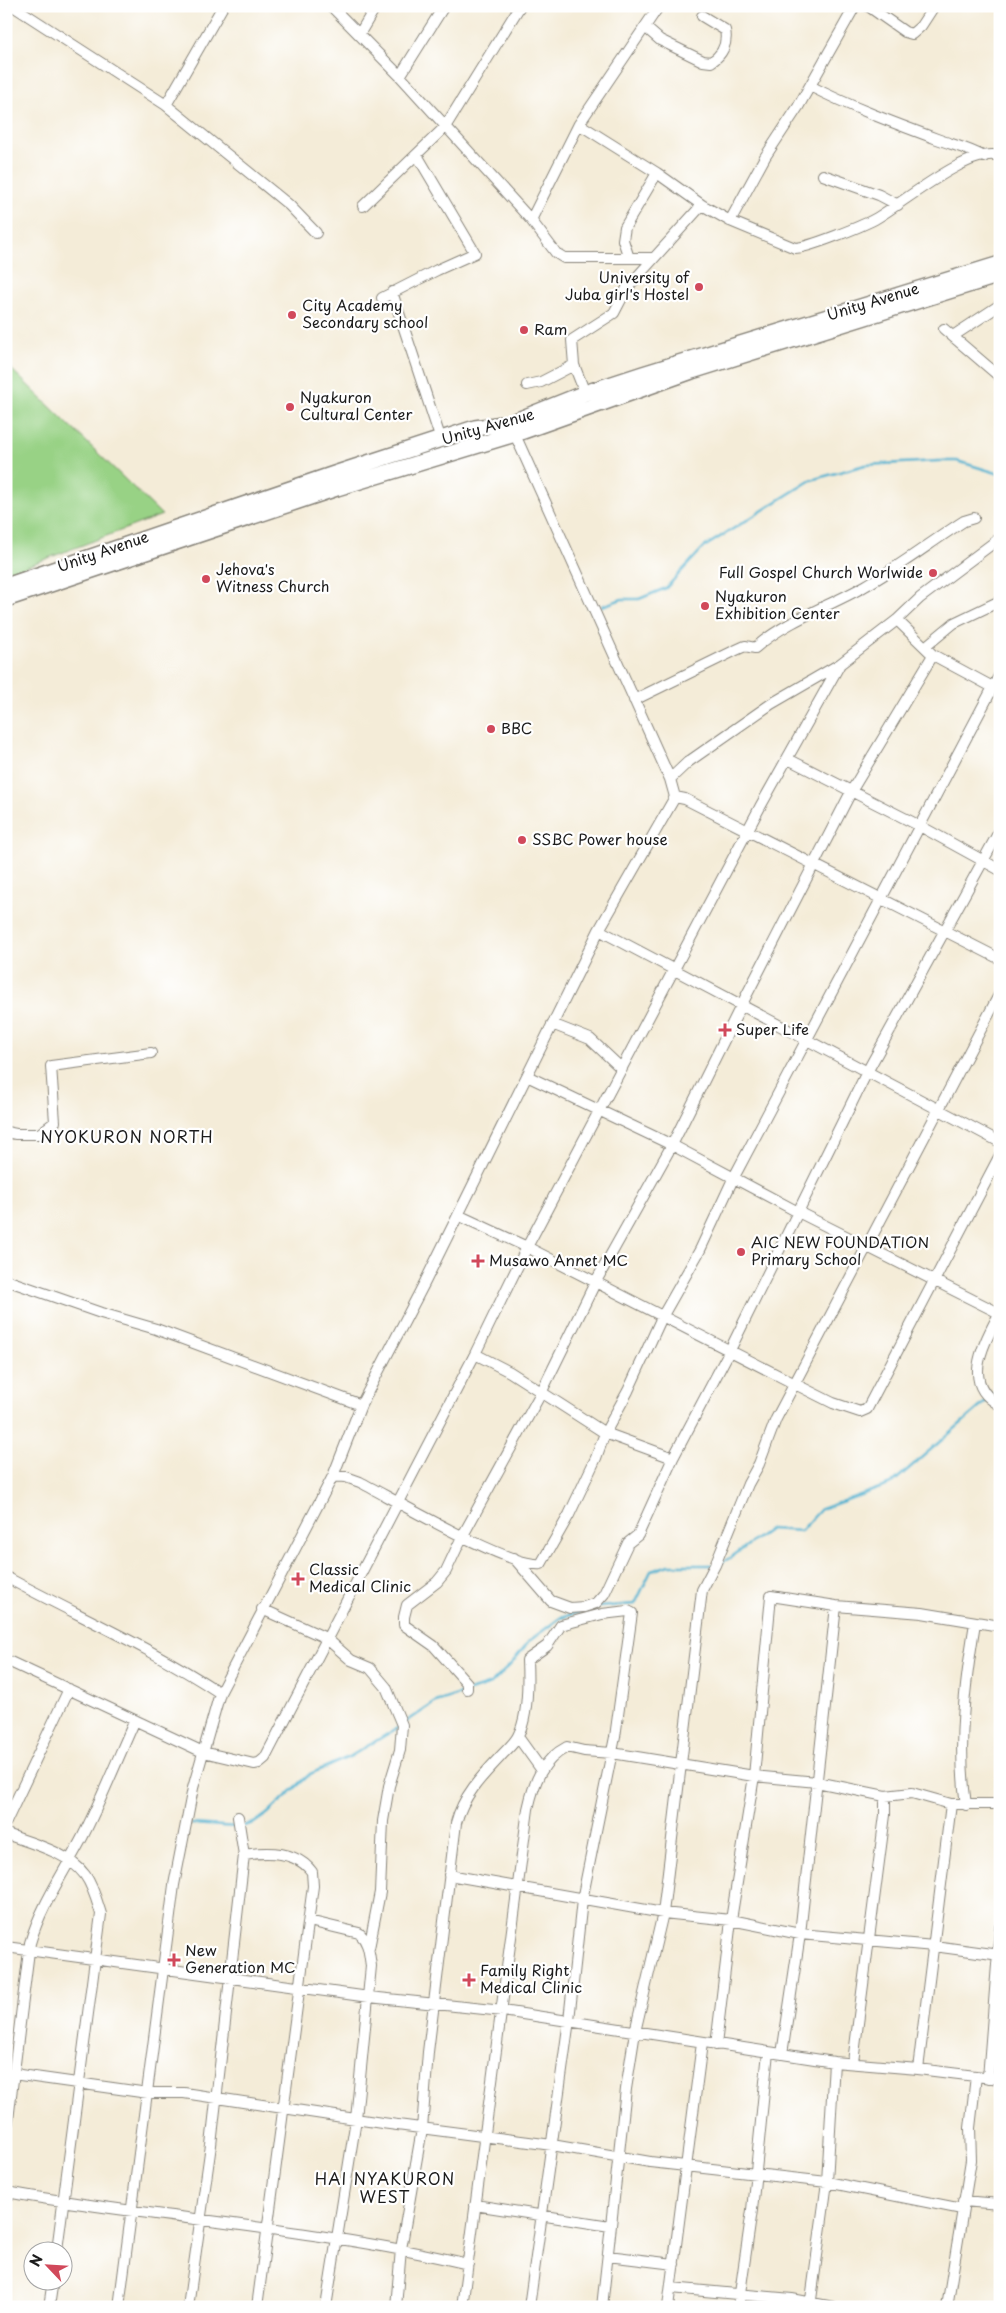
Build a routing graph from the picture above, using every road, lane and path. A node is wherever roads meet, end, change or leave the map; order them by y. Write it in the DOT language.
graph roads {
  1 [pos="13,6"];
  2 [pos="223,6"];
  3 [pos="331,6"];
  4 [pos="376,6"];
  5 [pos="444,6"];
  6 [pos="520,6"];
  7 [pos="659,6"];
  8 [pos="855,6"];
  9 [pos="868,6"];
  10 [pos="934,6"];
  11 [pos="702,16"];
  12 [pos="645,27"];
  13 [pos="360,33"];
  14 [pos="400,76"];
  15 [pos="810,86"];
  16 [pos="166,105"];
  17 [pos="579,124"];
  18 [pos="445,126"];
  19 [pos="998,154"];
  20 [pos="417,155"];
  21 [pos="984,157"];
  22 [pos="657,174"];
  23 [pos="823,175"];
  24 [pos="898,205"];
  25 [pos="363,206"];
  26 [pos="702,206"];
  27 [pos="530,220"];
  28 [pos="730,221"];
  29 [pos="316,233"];
  30 [pos="629,258"];
  31 [pos="653,258"];
  32 [pos="1000,264"];
  33 [pos="1000,275"];
  34 [pos="392,292"];
  35 [pos="382,298"];
  36 [pos="1000,305"];
  37 [pos="840,319"];
  38 [pos="944,329"];
  39 [pos="953,336"];
  40 [pos="574,365"];
  41 [pos="1000,377"];
  42 [pos="527,385"];
  43 [pos="585,393"];
  44 [pos="512,428"];
  45 [pos="441,440"];
  46 [pos="974,518"];
  47 [pos="1000,538"];
  48 [pos="6,586"];
  49 [pos="6,599"];
  50 [pos="1000,601"];
  51 [pos="896,620"];
  52 [pos="929,651"];
  53 [pos="840,664"];
  54 [pos="1000,674"];
  55 [pos="996,689"];
  56 [pos="634,700"];
  57 [pos="788,759"];
  58 [pos="670,779"];
  59 [pos="852,790"];
  60 [pos="675,797"];
  61 [pos="920,826"];
  62 [pos="1000,830"];
  63 [pos="748,831"];
  64 [pos="983,861"];
  65 [pos="814,863"];
  66 [pos="1000,870"];
  67 [pos="881,897"];
  68 [pos="944,929"];
  69 [pos="599,930"];
  70 [pos="1000,959"];
  71 [pos="674,969"];
  72 [pos="1000,993"];
  73 [pos="741,1006"];
  74 [pos="552,1024"];
  75 [pos="806,1038"];
  76 [pos="151,1053"];
  77 [pos="622,1069"];
  78 [pos="867,1072"];
  79 [pos="527,1076"];
  80 [pos="600,1109"];
  81 [pos="939,1110"];
  82 [pos="6,1132"];
  83 [pos="1000,1142"];
  84 [pos="672,1145"];
  85 [pos="1000,1155"];
  86 [pos="734,1179"];
  87 [pos="798,1212"];
  88 [pos="458,1215"];
  89 [pos="868,1246"];
  90 [pos="527,1247"];
  91 [pos="6,1280"];
  92 [pos="934,1280"];
  93 [pos="595,1283"];
  94 [pos="999,1312"];
  95 [pos="662,1317"];
  96 [pos="730,1350"];
  97 [pos="475,1354"];
  98 [pos="795,1384"];
  99 [pos="541,1394"];
  100 [pos="361,1405"];
  101 [pos="1000,1405"];
  102 [pos="605,1433"];
  103 [pos="673,1458"];
  104 [pos="333,1476"];
  105 [pos="397,1502"];
  106 [pos="462,1537"];
  107 [pos="514,1558"];
  108 [pos="6,1577"];
  109 [pos="836,1606"];
  110 [pos="262,1609"];
  111 [pos="975,1623"];
  112 [pos="1000,1626"];
  113 [pos="326,1638"];
  114 [pos="6,1660"];
  115 [pos="69,1689"];
  116 [pos="467,1689"];
  117 [pos="220,1693"];
  118 [pos="135,1720"];
  119 [pos="518,1737"];
  120 [pos="202,1752"];
  121 [pos="612,1753"];
  122 [pos="680,1765"];
  123 [pos="541,1769"];
  124 [pos="754,1776"];
  125 [pos="818,1782"];
  126 [pos="884,1796"];
  127 [pos="950,1804"];
  128 [pos="1000,1804"];
  129 [pos="966,1805"];
  130 [pos="238,1817"];
  131 [pos="6,1822"];
  132 [pos="6,1834"];
  133 [pos="244,1855"];
  134 [pos="70,1861"];
  135 [pos="449,1875"];
  136 [pos="519,1887"];
  137 [pos="582,1900"];
  138 [pos="663,1913"];
  139 [pos="731,1920"];
  140 [pos="310,1921"];
  141 [pos="1000,1927"];
  142 [pos="800,1934"];
  143 [pos="867,1941"];
  144 [pos="934,1946"];
  145 [pos="6,1947"];
  146 [pos="369,1949"];
  147 [pos="29,1950"];
  148 [pos="998,1955"];
  149 [pos="96,1959"];
  150 [pos="163,1967"];
  151 [pos="231,1976"];
  152 [pos="301,1987"];
  153 [pos="369,1997"];
  154 [pos="434,2003"];
  155 [pos="503,2011"];
  156 [pos="569,2020"];
  157 [pos="635,2032"];
  158 [pos="702,2043"];
  159 [pos="716,2045"];
  160 [pos="768,2052"];
  161 [pos="782,2054"];
  162 [pos="834,2062"];
  163 [pos="853,2062"];
  164 [pos="918,2069"];
  165 [pos="11,2073"];
  166 [pos="976,2076"];
  167 [pos="988,2078"];
  168 [pos="1000,2079"];
  169 [pos="80,2084"];
  170 [pos="148,2093"];
  171 [pos="216,2098"];
  172 [pos="284,2109"];
  173 [pos="356,2119"];
  174 [pos="422,2129"];
  175 [pos="6,2136"];
  176 [pos="483,2136"];
  177 [pos="552,2145"];
  178 [pos="619,2157"];
  179 [pos="685,2166"];
  180 [pos="755,2173"];
  181 [pos="975,2180"];
  182 [pos="826,2182"];
  183 [pos="6,2192"];
  184 [pos="64,2202"];
  185 [pos="475,2204"];
  186 [pos="966,2204"];
  187 [pos="1000,2204"];
  188 [pos="132,2211"];
  189 [pos="541,2215"];
  190 [pos="199,2219"];
  191 [pos="610,2226"];
  192 [pos="268,2230"];
  193 [pos="338,2239"];
  194 [pos="58,2240"];
  195 [pos="401,2249"];
  196 [pos="608,2256"];
  197 [pos="468,2264"];
  198 [pos="674,2264"];
  199 [pos="671,2288"];
  200 [pos="51,2290"];
  201 [pos="739,2296"];
  202 [pos="810,2305"];
  203 [pos="49,2307"];
  204 [pos="119,2307"];
  205 [pos="188,2307"];
  206 [pos="257,2307"];
  207 [pos="326,2307"];
  208 [pos="396,2307"];
  209 [pos="462,2307"];
  210 [pos="529,2307"];
  211 [pos="602,2307"];
  212 [pos="668,2307"];
  213 [pos="738,2307"];
  214 [pos="833,2307"];
  215 [pos="947,2307"];
  1 -- 16 [label="street"];
  2 -- 16 [label="street"];
  3 -- 13 [label="street"];
  4 -- 13 [label="street"];
  5 -- 14 [label="street"];
  6 -- 18 [label="street"];
  7 -- 12 [label="street"];
  8 -- 15 [label="street"];
  9 -- 10 [label="street"];
  11 -- 12 [label="street"];
  12 -- 17 [label="street"];
  13 -- 14 [label="street"];
  14 -- 18 [label="street"];
  15 -- 21 [label="street"];
  15 -- 28 [label="street"];
  16 -- 29 [label="street"];
  17 -- 22 [label="street"];
  17 -- 27 [label="street"];
  18 -- 20 [label="street"];
  18 -- 27 [label="street"];
  19 -- 21 [label="street"];
  20 -- 25 [label="street"];
  20 -- 34 [label="street"];
  21 -- 24 [label="street"];
  22 -- 26 [label="street"];
  22 -- 30 [label="street"];
  23 -- 24 [label="street"];
  24 -- 28 [label="street"];
  26 -- 28 [label="street"];
  26 -- 31 [label="street"];
  27 -- 30 [label="street"];
  30 -- 31 [label="street"];
  31 -- 40 [label="street"];
  32 -- 37 [label="main road, Unity Avenue"];
  33 -- 37 [label="main road, Unity Avenue"];
  34 -- 35 [label="street"];
  34 -- 45 [label="street"];
  36 -- 39 [label="street"];
  37 -- 43 [label="main road, Unity Avenue"];
  37 -- 44 [label="main road, Unity Avenue"];
  38 -- 39 [label="street"];
  39 -- 41 [label="street"];
  40 -- 42 [label="street"];
  40 -- 43 [label="street"];
  43 -- 44 [label="main road, Unity Avenue"];
  44 -- 45 [label="main road, Unity Avenue"];
  44 -- 49 [label="main road, Unity Avenue"];
  44 -- 56 [label="street"];
  45 -- 48 [label="main road, Unity Avenue"];
  46 -- 56 [label="street"];
  47 -- 51 [label="street"];
  50 -- 52 [label="street"];
  51 -- 52 [label="street"];
  51 -- 53 [label="street"];
  52 -- 55 [label="street"];
  52 -- 59 [label="street"];
  53 -- 57 [label="street"];
  53 -- 58 [label="street"];
  54 -- 55 [label="street"];
  55 -- 61 [label="street"];
  56 -- 58 [label="street"];
  57 -- 59 [label="street"];
  57 -- 63 [label="street"];
  58 -- 60 [label="street"];
  59 -- 61 [label="street"];
  59 -- 65 [label="street"];
  60 -- 63 [label="street"];
  60 -- 69 [label="street"];
  61 -- 64 [label="street"];
  61 -- 67 [label="street"];
  62 -- 64 [label="street"];
  63 -- 65 [label="street"];
  63 -- 71 [label="street"];
  64 -- 66 [label="street"];
  64 -- 68 [label="street"];
  65 -- 67 [label="street"];
  65 -- 73 [label="street"];
  67 -- 68 [label="street"];
  67 -- 75 [label="street"];
  68 -- 70 [label="street"];
  68 -- 78 [label="street"];
  69 -- 71 [label="street"];
  69 -- 74 [label="street"];
  71 -- 73 [label="street"];
  71 -- 77 [label="street"];
  72 -- 81 [label="street"];
  73 -- 75 [label="street"];
  73 -- 84 [label="street"];
  74 -- 77 [label="street"];
  74 -- 79 [label="street"];
  75 -- 78 [label="street"];
  75 -- 86 [label="street"];
  76 -- 82 [label="street"];
  77 -- 80 [label="street"];
  78 -- 81 [label="street"];
  78 -- 87 [label="street"];
  79 -- 80 [label="street"];
  79 -- 88 [label="street"];
  80 -- 84 [label="street"];
  80 -- 90 [label="street"];
  81 -- 83 [label="street"];
  81 -- 89 [label="street"];
  84 -- 86 [label="street"];
  84 -- 93 [label="street"];
  85 -- 92 [label="street"];
  86 -- 87 [label="street"];
  86 -- 95 [label="street"];
  87 -- 89 [label="street"];
  87 -- 96 [label="street"];
  88 -- 90 [label="street"];
  88 -- 100 [label="street"];
  89 -- 92 [label="street"];
  89 -- 98 [label="street"];
  90 -- 93 [label="street"];
  90 -- 97 [label="street"];
  91 -- 100 [label="street"];
  92 -- 94 [label="street"];
  92 -- 98 [label="street"];
  93 -- 95 [label="street"];
  93 -- 99 [label="street"];
  94 -- 101 [label="street"];
  95 -- 96 [label="street"];
  95 -- 102 [label="street"];
  96 -- 98 [label="street"];
  96 -- 103 [label="street"];
  97 -- 99 [label="street"];
  97 -- 105 [label="street"];
  98 -- 122 [label="street"];
  99 -- 102 [label="street"];
  99 -- 106 [label="street"];
  100 -- 104 [label="street"];
  102 -- 103 [label="street"];
  102 -- 107 [label="street"];
  103 -- 107 [label="street"];
  104 -- 105 [label="street"];
  104 -- 110 [label="street"];
  105 -- 106 [label="street"];
  105 -- 113 [label="street"];
  106 -- 107 [label="street"];
  106 -- 116 [label="street"];
  108 -- 117 [label="street"];
  109 -- 111 [label="street"];
  109 -- 124 [label="street"];
  109 -- 125 [label="street"];
  110 -- 113 [label="street"];
  110 -- 117 [label="street"];
  111 -- 112 [label="street"];
  111 -- 129 [label="street"];
  113 -- 120 [label="street"];
  113 -- 146 [label="street"];
  114 -- 115 [label="street"];
  115 -- 118 [label="street"];
  115 -- 131 [label="street"];
  117 -- 120 [label="street"];
  118 -- 120 [label="street"];
  118 -- 134 [label="street"];
  119 -- 121 [label="street"];
  119 -- 123 [label="street"];
  119 -- 135 [label="street"];
  120 -- 150 [label="street"];
  121 -- 122 [label="street"];
  121 -- 123 [label="street"];
  121 -- 137 [label="street"];
  122 -- 124 [label="street"];
  122 -- 138 [label="street"];
  123 -- 136 [label="street"];
  124 -- 125 [label="street"];
  124 -- 139 [label="street"];
  125 -- 126 [label="street"];
  125 -- 142 [label="street"];
  126 -- 127 [label="street"];
  126 -- 143 [label="street"];
  127 -- 129 [label="street"];
  127 -- 144 [label="street"];
  128 -- 129 [label="street"];
  130 -- 133 [label="street"];
  132 -- 134 [label="street"];
  133 -- 140 [label="street"];
  133 -- 151 [label="street"];
  134 -- 147 [label="street"];
  134 -- 149 [label="street"];
  135 -- 136 [label="street"];
  135 -- 154 [label="street"];
  136 -- 137 [label="street"];
  136 -- 155 [label="street"];
  137 -- 138 [label="street"];
  137 -- 156 [label="street"];
  138 -- 139 [label="street"];
  138 -- 157 [label="street"];
  139 -- 142 [label="street"];
  139 -- 159 [label="street"];
  140 -- 146 [label="street"];
  140 -- 152 [label="street"];
  141 -- 148 [label="street"];
  142 -- 143 [label="street"];
  142 -- 161 [label="street"];
  143 -- 144 [label="street"];
  143 -- 163 [label="street"];
  144 -- 148 [label="street"];
  144 -- 164 [label="street"];
  145 -- 147 [label="street"];
  146 -- 153 [label="street"];
  147 -- 149 [label="street"];
  147 -- 165 [label="street"];
  148 -- 167 [label="street"];
  149 -- 150 [label="street"];
  149 -- 169 [label="street"];
  150 -- 151 [label="street"];
  150 -- 170 [label="street"];
  151 -- 152 [label="street"];
  151 -- 171 [label="street"];
  152 -- 153 [label="street"];
  152 -- 172 [label="street"];
  153 -- 154 [label="street"];
  153 -- 173 [label="street"];
  154 -- 155 [label="street"];
  154 -- 174 [label="street"];
  155 -- 156 [label="street"];
  155 -- 176 [label="street"];
  156 -- 157 [label="street"];
  156 -- 177 [label="street"];
  157 -- 158 [label="street"];
  157 -- 178 [label="street"];
  158 -- 159 [label="street"];
  158 -- 179 [label="street"];
  159 -- 160 [label="street"];
  160 -- 161 [label="street"];
  160 -- 180 [label="street"];
  161 -- 162 [label="street"];
  162 -- 163 [label="street"];
  162 -- 182 [label="street"];
  163 -- 164 [label="street"];
  164 -- 166 [label="street"];
  165 -- 169 [label="street"];
  165 -- 175 [label="street"];
  166 -- 167 [label="street"];
  166 -- 186 [label="street"];
  167 -- 168 [label="street"];
  169 -- 170 [label="street"];
  169 -- 184 [label="street"];
  170 -- 171 [label="street"];
  170 -- 188 [label="street"];
  171 -- 172 [label="street"];
  171 -- 190 [label="street"];
  172 -- 173 [label="street"];
  172 -- 192 [label="street"];
  173 -- 174 [label="street"];
  173 -- 193 [label="street"];
  174 -- 176 [label="street"];
  174 -- 195 [label="street"];
  176 -- 177 [label="street"];
  176 -- 185 [label="street"];
  177 -- 178 [label="street"];
  177 -- 189 [label="street"];
  178 -- 179 [label="street"];
  178 -- 191 [label="street"];
  179 -- 180 [label="street"];
  179 -- 198 [label="street"];
  180 -- 182 [label="street"];
  180 -- 201 [label="street"];
  181 -- 186 [label="street"];
  182 -- 186 [label="street"];
  182 -- 202 [label="street"];
  183 -- 184 [label="street"];
  184 -- 188 [label="street"];
  184 -- 194 [label="street"];
  185 -- 189 [label="street"];
  185 -- 197 [label="street"];
  186 -- 187 [label="street"];
  186 -- 215 [label="street"];
  188 -- 190 [label="street"];
  188 -- 204 [label="street"];
  189 -- 191 [label="street"];
  189 -- 210 [label="street"];
  190 -- 192 [label="street"];
  190 -- 205 [label="street"];
  191 -- 196 [label="street"];
  192 -- 193 [label="street"];
  192 -- 206 [label="street"];
  193 -- 195 [label="street"];
  193 -- 207 [label="street"];
  195 -- 197 [label="street"];
  195 -- 208 [label="street"];
  196 -- 198 [label="street"];
  196 -- 211 [label="street"];
  197 -- 209 [label="street"];
  198 -- 199 [label="street"];
  199 -- 201 [label="street"];
  199 -- 212 [label="street"];
  200 -- 203 [label="street"];
  201 -- 202 [label="street"];
  201 -- 213 [label="street"];
  202 -- 214 [label="street"];
}
